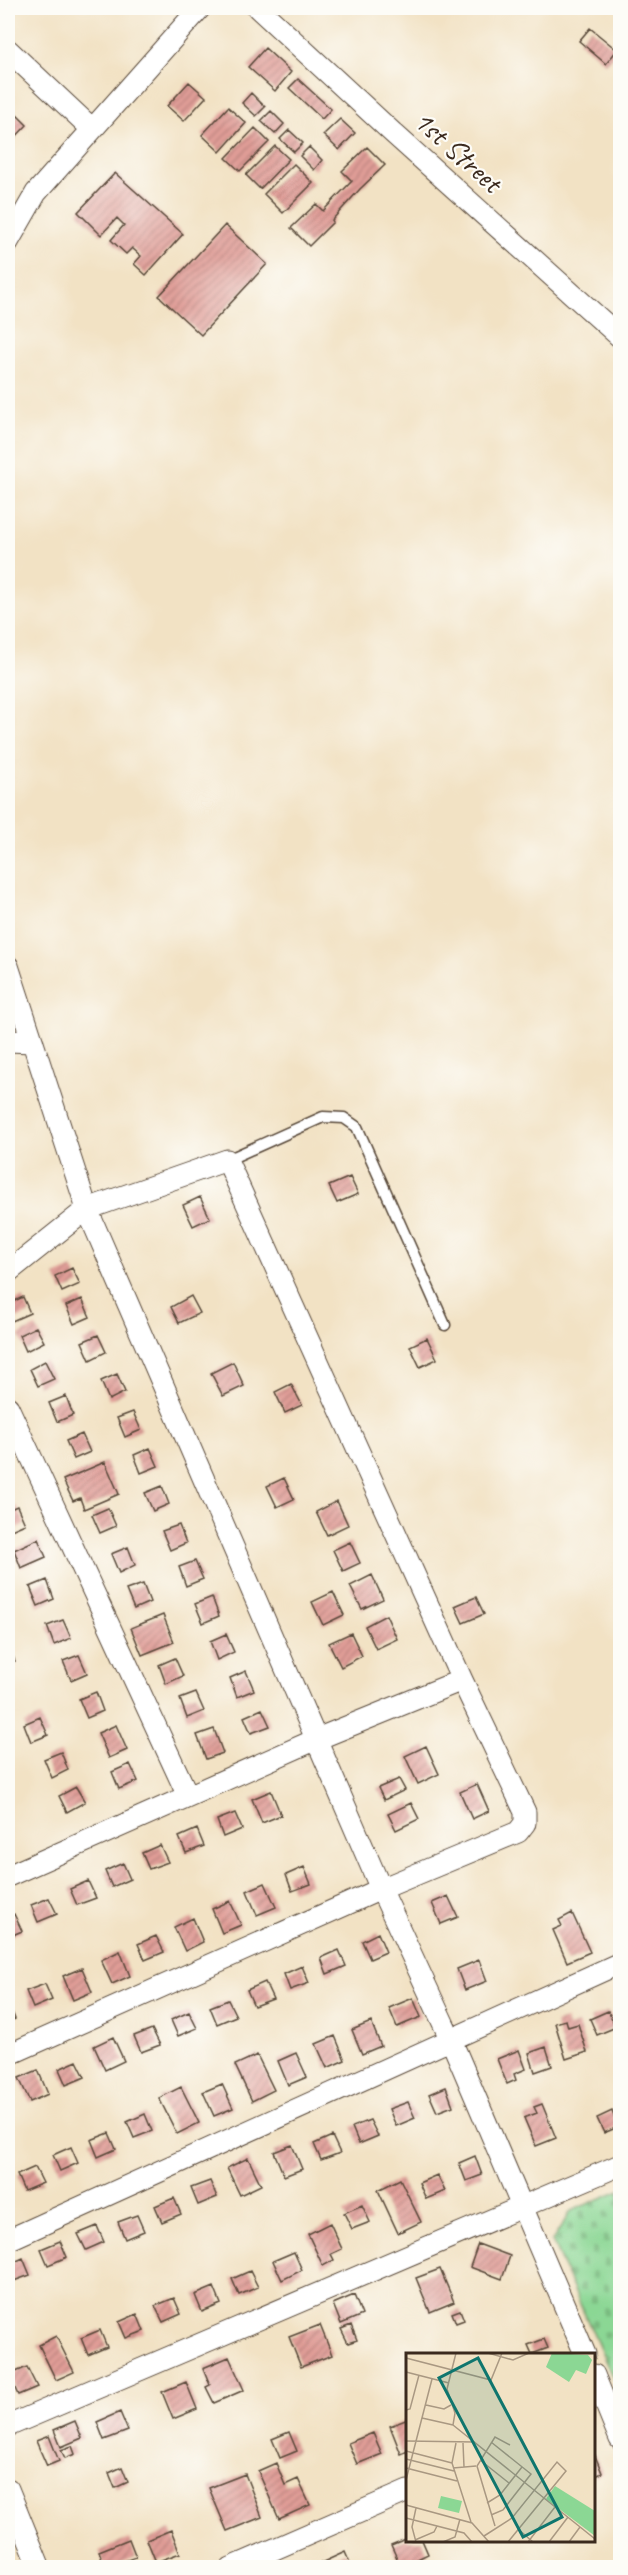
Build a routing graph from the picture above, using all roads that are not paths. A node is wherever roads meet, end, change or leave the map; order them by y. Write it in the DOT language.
graph roads {
  1 [pos="200,8"];
  2 [pos="258,8"];
  3 [pos="8,50"];
  4 [pos="92,129"];
  5 [pos="8,242"];
  6 [pos="621,337"];
  7 [pos="8,966"];
  8 [pos="8,1041"];
  9 [pos="33,1042"];
  10 [pos="227,1160"];
  11 [pos="87,1209"];
  12 [pos="8,1272"];
  13 [pos="445,1325"];
  14 [pos="8,1407"];
  15 [pos="462,1680"];
  16 [pos="317,1739"];
  17 [pos="188,1796"];
  18 [pos="8,1876"];
  19 [pos="381,1889"];
  20 [pos="621,1963"];
  21 [pos="451,2040"];
  22 [pos="8,2055"];
  23 [pos="621,2165"];
  24 [pos="521,2206"];
  25 [pos="8,2240"];
  26 [pos="584,2353"];
  27 [pos="595,2380"];
  28 [pos="600,2407"];
  29 [pos="8,2426"];
  30 [pos="621,2439"];
  31 [pos="8,2489"];
  32 [pos="406,2492"];
  33 [pos="40,2568"];
  34 [pos="231,2568"];
  1 -- 4 [label="street"];
  2 -- 6 [label="street, 1st Street"];
  3 -- 4 [label="street"];
  4 -- 5 [label="street"];
  7 -- 9 [label="street"];
  8 -- 9 [label="street"];
  9 -- 11 [label="street"];
  10 -- 11 [label="street"];
  10 -- 13 [label="lane"];
  10 -- 15 [label="street"];
  11 -- 12 [label="street"];
  11 -- 16 [label="street"];
  14 -- 17 [label="street"];
  15 -- 16 [label="street"];
  15 -- 19 [label="street"];
  16 -- 17 [label="street"];
  16 -- 19 [label="street"];
  17 -- 18 [label="street"];
  19 -- 21 [label="street"];
  19 -- 22 [label="street"];
  20 -- 21 [label="street"];
  21 -- 24 [label="street"];
  21 -- 25 [label="street"];
  23 -- 24 [label="street"];
  24 -- 26 [label="street"];
  24 -- 29 [label="street"];
  27 -- 28 [label="street"];
  28 -- 30 [label="street"];
  31 -- 33 [label="street"];
  32 -- 34 [label="street"];
}
